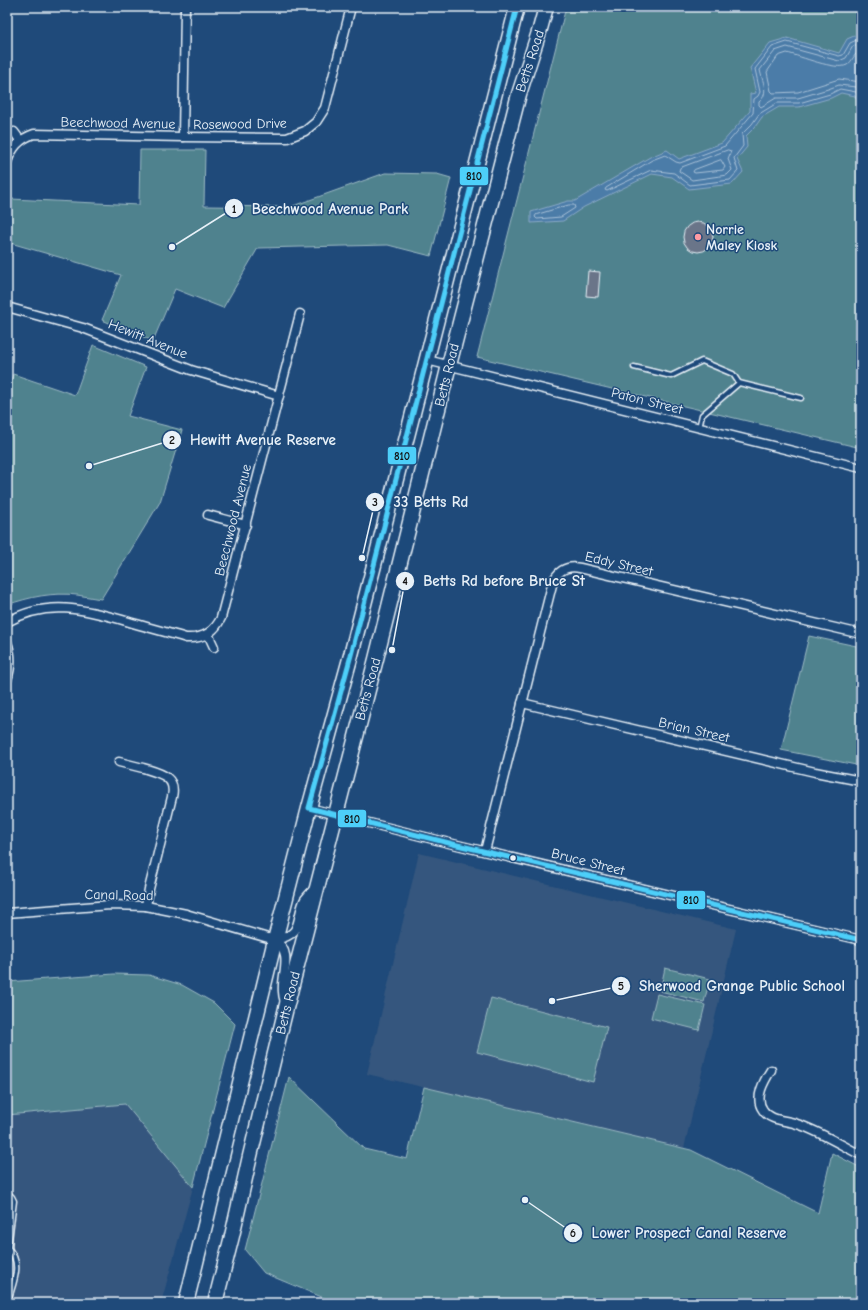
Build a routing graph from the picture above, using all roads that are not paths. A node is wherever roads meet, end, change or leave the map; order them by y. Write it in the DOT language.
graph roads {
  1 [pos="185,7"];
  2 [pos="351,7"];
  3 [pos="517,7"];
  4 [pos="546,7"];
  5 [pos="14,132"];
  6 [pos="182,138"];
  7 [pos="20,140"];
  8 [pos="7,162"];
  9 [pos="7,306"];
  10 [pos="300,314"];
  11 [pos="427,360"];
  12 [pos="449,365"];
  13 [pos="634,367"];
  14 [pos="739,383"];
  15 [pos="279,396"];
  16 [pos="801,398"];
  17 [pos="699,428"];
  18 [pos="861,468"];
  19 [pos="208,515"];
  20 [pos="246,525"];
  21 [pos="7,622"];
  22 [pos="208,634"];
  23 [pos="861,634"];
  24 [pos="7,642"];
  25 [pos="214,647"];
  26 [pos="7,680"];
  27 [pos="522,703"];
  28 [pos="119,762"];
  29 [pos="861,781"];
  30 [pos="310,808"];
  31 [pos="336,814"];
  32 [pos="485,851"];
  33 [pos="317,887"];
  34 [pos="146,906"];
  35 [pos="7,913"];
  36 [pos="275,940"];
  37 [pos="861,940"];
  38 [pos="286,1008"];
  39 [pos="771,1070"];
  40 [pos="861,1155"];
  41 [pos="7,1192"];
  42 [pos="7,1301"];
  43 [pos="186,1303"];
  44 [pos="216,1303"];
  1 -- 6 [label="street, Beechwood Avenue"];
  2 -- 6 [label="street, Rosewood Drive"];
  3 -- 11 [label="highway, Betts Road"];
  4 -- 12 [label="highway, Betts Road"];
  5 -- 7 [label="street"];
  6 -- 7 [label="street, Beechwood Avenue"];
  7 -- 8 [label="street"];
  9 -- 15 [label="street, Hewitt Avenue"];
  10 -- 15 [label="street, Beechwood Avenue"];
  11 -- 12 [label="street, Paton Street"];
  11 -- 30 [label="highway, Betts Road"];
  12 -- 17 [label="street, Paton Street"];
  12 -- 31 [label="highway, Betts Road"];
  13 -- 14 [label="lane"];
  14 -- 16 [label="lane"];
  14 -- 17 [label="lane"];
  15 -- 20 [label="street, Beechwood Avenue"];
  17 -- 18 [label="street, Paton Street"];
  19 -- 20 [label="street"];
  20 -- 22 [label="street, Beechwood Avenue"];
  21 -- 22 [label="street"];
  22 -- 25 [label="street"];
  23 -- 27 [label="street, Eddy Street"];
  24 -- 26 [label="street"];
  27 -- 29 [label="street, Brian Street"];
  27 -- 32 [label="street, Eddy Street"];
  28 -- 34 [label="street"];
  30 -- 31 [label="street, Bruce Street"];
  30 -- 36 [label="highway, Betts Road"];
  31 -- 32 [label="street, Bruce Street"];
  31 -- 33 [label="highway, Betts Road"];
  32 -- 37 [label="street, Bruce Street"];
  33 -- 36 [label="street"];
  33 -- 38 [label="highway, Betts Road"];
  34 -- 35 [label="street, Canal Road"];
  34 -- 36 [label="street, Canal Road"];
  36 -- 38 [label="street"];
  36 -- 43 [label="highway, Betts Road"];
  38 -- 44 [label="highway, Betts Road"];
  39 -- 40 [label="street"];
  41 -- 42 [label="lane"];
}
